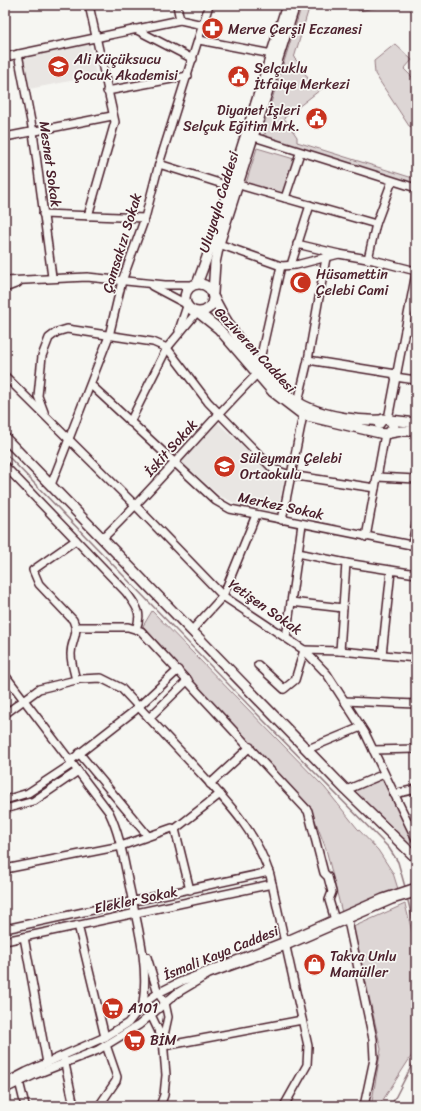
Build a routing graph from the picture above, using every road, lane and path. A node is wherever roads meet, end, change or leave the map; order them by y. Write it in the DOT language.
graph roads {
  1 [pos="89,5"];
  2 [pos="177,5"];
  3 [pos="209,5"];
  4 [pos="286,5"];
  5 [pos="295,5"];
  6 [pos="180,20"];
  7 [pos="203,25"];
  8 [pos="135,29"];
  9 [pos="95,38"];
  10 [pos="199,40"];
  11 [pos="18,54"];
  12 [pos="272,54"];
  13 [pos="5,57"];
  14 [pos="193,59"];
  15 [pos="188,76"];
  16 [pos="107,91"];
  17 [pos="112,116"];
  18 [pos="33,132"];
  19 [pos="5,137"];
  20 [pos="254,137"];
  21 [pos="300,153"];
  22 [pos="159,164"];
  23 [pos="392,181"];
  24 [pos="234,185"];
  25 [pos="416,188"];
  26 [pos="285,198"];
  27 [pos="310,205"];
  28 [pos="43,214"];
  29 [pos="88,216"];
  30 [pos="145,218"];
  31 [pos="376,224"];
  32 [pos="219,244"];
  33 [pos="298,244"];
  34 [pos="339,254"];
  35 [pos="326,258"];
  36 [pos="368,259"];
  37 [pos="291,265"];
  38 [pos="281,266"];
  39 [pos="416,272"];
  40 [pos="52,278"];
  41 [pos="25,280"];
  42 [pos="5,281"];
  43 [pos="122,281"];
  44 [pos="149,284"];
  45 [pos="195,284"];
  46 [pos="5,288"];
  47 [pos="213,296"];
  48 [pos="187,305"];
  49 [pos="198,312"];
  50 [pos="405,330"];
  51 [pos="416,331"];
  52 [pos="179,332"];
  53 [pos="109,336"];
  54 [pos="167,348"];
  55 [pos="308,360"];
  56 [pos="259,364"];
  57 [pos="258,374"];
  58 [pos="395,375"];
  59 [pos="5,376"];
  60 [pos="416,380"];
  61 [pos="91,385"];
  62 [pos="298,402"];
  63 [pos="219,414"];
  64 [pos="45,415"];
  65 [pos="303,416"];
  66 [pos="386,420"];
  67 [pos="130,422"];
  68 [pos="416,424"];
  69 [pos="416,431"];
  70 [pos="386,433"];
  71 [pos="5,438"];
  72 [pos="70,440"];
  73 [pos="175,463"];
  74 [pos="5,466"];
  75 [pos="290,475"];
  76 [pos="377,477"];
  77 [pos="416,479"];
  78 [pos="51,485"];
  79 [pos="375,488"];
  80 [pos="136,506"];
  81 [pos="256,515"];
  82 [pos="282,520"];
  83 [pos="302,524"];
  84 [pos="416,524"];
  85 [pos="366,536"];
  86 [pos="103,538"];
  87 [pos="76,540"];
  88 [pos="414,545"];
  89 [pos="298,553"];
  90 [pos="346,563"];
  91 [pos="391,570"];
  92 [pos="416,574"];
  93 [pos="223,596"];
  94 [pos="291,602"];
  95 [pos="343,608"];
  96 [pos="76,627"];
  97 [pos="136,629"];
  98 [pos="192,630"];
  99 [pos="286,638"];
  100 [pos="304,650"];
  101 [pos="340,651"];
  102 [pos="382,655"];
  103 [pos="416,658"];
  104 [pos="258,665"];
  105 [pos="178,670"];
  106 [pos="5,675"];
  107 [pos="76,680"];
  108 [pos="188,680"];
  109 [pos="23,699"];
  110 [pos="344,701"];
  111 [pos="416,704"];
  112 [pos="138,706"];
  113 [pos="5,714"];
  114 [pos="149,718"];
  115 [pos="361,727"];
  116 [pos="250,747"];
  117 [pos="308,749"];
  118 [pos="416,749"];
  119 [pos="374,750"];
  120 [pos="79,753"];
  121 [pos="71,762"];
  122 [pos="78,771"];
  123 [pos="384,774"];
  124 [pos="210,784"];
  125 [pos="416,789"];
  126 [pos="346,790"];
  127 [pos="220,794"];
  128 [pos="394,794"];
  129 [pos="5,800"];
  130 [pos="5,809"];
  131 [pos="175,829"];
  132 [pos="148,836"];
  133 [pos="416,839"];
  134 [pos="121,846"];
  135 [pos="414,853"];
  136 [pos="5,869"];
  137 [pos="269,872"];
  138 [pos="272,884"];
  139 [pos="416,887"];
  140 [pos="190,890"];
  141 [pos="416,893"];
  142 [pos="403,897"];
  143 [pos="416,899"];
  144 [pos="132,901"];
  145 [pos="136,914"];
  146 [pos="335,920"];
  147 [pos="348,921"];
  148 [pos="78,925"];
  149 [pos="5,929"];
  150 [pos="24,937"];
  151 [pos="141,937"];
  152 [pos="5,941"];
  153 [pos="285,944"];
  154 [pos="158,993"];
  155 [pos="165,1003"];
  156 [pos="143,1004"];
  157 [pos="151,1015"];
  158 [pos="302,1020"];
  159 [pos="105,1037"];
  160 [pos="164,1043"];
  161 [pos="106,1045"];
  162 [pos="64,1060"];
  163 [pos="47,1063"];
  164 [pos="18,1079"];
  165 [pos="5,1083"];
  166 [pos="5,1089"];
  167 [pos="25,1106"];
  168 [pos="74,1106"];
  169 [pos="99,1106"];
  170 [pos="160,1106"];
  171 [pos="284,1106"];
  172 [pos="364,1106"];
  1 -- 9 [label="street"];
  2 -- 6 [label="street"];
  3 -- 7 [label="street, Çamsakızı Sokak"];
  4 -- 12 [label="main road, Uluyayla Caddesi"];
  5 -- 20 [label="main road, Uluyayla Caddesi"];
  6 -- 7 [label="street"];
  6 -- 8 [label="street"];
  7 -- 10 [label="street, Çamsakızı Sokak"];
  8 -- 9 [label="street"];
  8 -- 14 [label="street"];
  9 -- 11 [label="street"];
  9 -- 16 [label="street"];
  10 -- 12 [label="street"];
  10 -- 14 [label="street, Çamsakızı Sokak"];
  11 -- 13 [label="street"];
  11 -- 18 [label="street, Mesnet Sokak"];
  12 -- 24 [label="main road, Uluyayla Caddesi"];
  14 -- 15 [label="street, Çamsakızı Sokak"];
  15 -- 16 [label="street"];
  15 -- 22 [label="street, Çamsakızı Sokak"];
  16 -- 17 [label="street"];
  17 -- 18 [label="street"];
  17 -- 29 [label="street"];
  18 -- 19 [label="street"];
  18 -- 28 [label="street, Mesnet Sokak"];
  20 -- 21 [label="street"];
  20 -- 24 [label="main road, Uluyayla Caddesi"];
  21 -- 23 [label="street"];
  21 -- 26 [label="street"];
  22 -- 24 [label="street"];
  22 -- 30 [label="street, Çamsakızı Sokak"];
  23 -- 25 [label="street"];
  23 -- 31 [label="street"];
  24 -- 26 [label="street"];
  24 -- 32 [label="main road, Uluyayla Caddesi"];
  24 -- 45 [label="main road, Uluyayla Caddesi"];
  26 -- 27 [label="street"];
  27 -- 31 [label="street"];
  27 -- 33 [label="street"];
  28 -- 29 [label="street"];
  28 -- 40 [label="street, Mesnet Sokak"];
  29 -- 30 [label="street"];
  30 -- 43 [label="street, Çamsakızı Sokak"];
  31 -- 36 [label="street"];
  32 -- 38 [label="street"];
  32 -- 47 [label="main road, Uluyayla Caddesi"];
  33 -- 34 [label="street"];
  33 -- 37 [label="street"];
  34 -- 35 [label="street"];
  34 -- 36 [label="street"];
  35 -- 37 [label="street"];
  35 -- 55 [label="street"];
  36 -- 39 [label="street"];
  37 -- 38 [label="street"];
  38 -- 56 [label="street"];
  39 -- 50 [label="street"];
  40 -- 41 [label="street"];
  40 -- 43 [label="street"];
  41 -- 42 [label="street"];
  41 -- 46 [label="street"];
  43 -- 44 [label="street"];
  43 -- 53 [label="street, Çamsakızı Sokak"];
  44 -- 45 [label="street"];
  44 -- 48 [label="street"];
  45 -- 47 [label="main road"];
  45 -- 48 [label="main road"];
  47 -- 49 [label="main road"];
  47 -- 56 [label="main road, Gaziveren Caddesi"];
  48 -- 49 [label="main road"];
  48 -- 52 [label="street"];
  49 -- 52 [label="street"];
  49 -- 57 [label="main road, Gaziveren Caddesi"];
  50 -- 51 [label="street"];
  50 -- 58 [label="street"];
  52 -- 54 [label="street"];
  53 -- 54 [label="street"];
  53 -- 61 [label="street, Çamsakızı Sokak"];
  53 -- 64 [label="street"];
  54 -- 63 [label="street"];
  54 -- 67 [label="street"];
  55 -- 58 [label="street"];
  55 -- 62 [label="street"];
  56 -- 62 [label="main road, Gaziveren Caddesi"];
  57 -- 63 [label="street, İskit Sokak"];
  57 -- 65 [label="main road, Gaziveren Caddesi"];
  58 -- 60 [label="street"];
  58 -- 66 [label="street"];
  59 -- 64 [label="street, Yetişen Sokak"];
  61 -- 67 [label="street, Merkez Sokak"];
  61 -- 72 [label="street, Çamsakızı Sokak"];
  62 -- 66 [label="main road, Gaziveren Caddesi"];
  63 -- 73 [label="street, İskit Sokak"];
  63 -- 75 [label="street"];
  64 -- 72 [label="street, Yetişen Sokak"];
  65 -- 70 [label="main road, Gaziveren Caddesi"];
  65 -- 75 [label="street"];
  66 -- 68 [label="main road, Gaziveren Caddesi"];
  66 -- 70 [label="main road"];
  66 -- 70 [label="main road"];
  67 -- 73 [label="street, Merkez Sokak"];
  69 -- 70 [label="main road, Gaziveren Caddesi"];
  70 -- 76 [label="street"];
  71 -- 78 [label="main road"];
  72 -- 78 [label="street, Çamsakızı Sokak"];
  72 -- 80 [label="street, Yetişen Sokak"];
  73 -- 80 [label="street, İskit Sokak"];
  73 -- 81 [label="street, Merkez Sokak"];
  74 -- 87 [label="street"];
  75 -- 79 [label="street"];
  75 -- 82 [label="street"];
  76 -- 77 [label="street"];
  76 -- 79 [label="street"];
  78 -- 86 [label="main road"];
  79 -- 85 [label="street"];
  80 -- 86 [label="street, İskit Sokak"];
  80 -- 93 [label="street, Yetişen Sokak"];
  81 -- 82 [label="street, Merkez Sokak"];
  81 -- 93 [label="street"];
  82 -- 83 [label="street, Merkez Sokak"];
  83 -- 85 [label="street, Merkez Sokak"];
  83 -- 89 [label="street"];
  84 -- 88 [label="street"];
  85 -- 88 [label="street, Merkez Sokak"];
  86 -- 98 [label="main road"];
  87 -- 96 [label="street"];
  87 -- 97 [label="street"];
  89 -- 90 [label="street"];
  89 -- 94 [label="street"];
  90 -- 91 [label="street"];
  90 -- 95 [label="street"];
  91 -- 92 [label="street"];
  91 -- 102 [label="street"];
  93 -- 98 [label="street"];
  93 -- 99 [label="street, Yetişen Sokak"];
  94 -- 95 [label="street"];
  94 -- 99 [label="street"];
  95 -- 101 [label="street"];
  96 -- 97 [label="street"];
  96 -- 107 [label="street"];
  97 -- 105 [label="street"];
  98 -- 117 [label="main road"];
  99 -- 100 [label="street, Yetişen Sokak"];
  100 -- 101 [label="street"];
  100 -- 104 [label="street"];
  100 -- 110 [label="street, Yetişen Sokak"];
  101 -- 102 [label="street"];
  102 -- 103 [label="street"];
  105 -- 108 [label="street"];
  105 -- 112 [label="street"];
  106 -- 109 [label="street"];
  107 -- 109 [label="street"];
  107 -- 112 [label="street"];
  108 -- 114 [label="street"];
  108 -- 116 [label="street"];
  109 -- 113 [label="street"];
  109 -- 121 [label="street"];
  110 -- 111 [label="street"];
  110 -- 115 [label="street, Yetişen Sokak"];
  112 -- 114 [label="street"];
  112 -- 120 [label="street"];
  114 -- 124 [label="street"];
  115 -- 117 [label="street"];
  115 -- 119 [label="street, Yetişen Sokak"];
  116 -- 124 [label="street"];
  116 -- 146 [label="street"];
  117 -- 126 [label="main road"];
  118 -- 119 [label="street"];
  119 -- 123 [label="street, Yetişen Sokak"];
  120 -- 121 [label="street"];
  120 -- 132 [label="street"];
  121 -- 122 [label="street"];
  121 -- 129 [label="street"];
  122 -- 130 [label="street"];
  122 -- 134 [label="street"];
  123 -- 126 [label="street"];
  123 -- 128 [label="street, Yetişen Sokak"];
  124 -- 127 [label="street"];
  125 -- 128 [label="street"];
  126 -- 135 [label="main road"];
  127 -- 131 [label="street"];
  127 -- 137 [label="street"];
  128 -- 133 [label="street, Yetişen Sokak"];
  131 -- 132 [label="street"];
  131 -- 140 [label="street"];
  132 -- 134 [label="street"];
  134 -- 136 [label="street"];
  134 -- 144 [label="street"];
  137 -- 138 [label="street"];
  137 -- 140 [label="street, Elekler Sokak"];
  138 -- 145 [label="street, Elekler Sokak"];
  138 -- 153 [label="street"];
  139 -- 146 [label="street, İsmali Kaya Caddesi"];
  140 -- 144 [label="street, Elekler Sokak"];
  141 -- 142 [label="street, İsmali Kaya Caddesi"];
  142 -- 143 [label="street"];
  142 -- 147 [label="street, İsmali Kaya Caddesi"];
  144 -- 145 [label="street"];
  144 -- 149 [label="street, Elekler Sokak"];
  145 -- 148 [label="street, Elekler Sokak"];
  145 -- 151 [label="street"];
  146 -- 153 [label="street, İsmali Kaya Caddesi"];
  147 -- 153 [label="street, İsmali Kaya Caddesi"];
  147 -- 172 [label="street"];
  148 -- 150 [label="street, Elekler Sokak"];
  148 -- 159 [label="street"];
  150 -- 152 [label="street, Elekler Sokak"];
  150 -- 163 [label="street"];
  151 -- 154 [label="street"];
  151 -- 156 [label="street"];
  153 -- 154 [label="street, İsmali Kaya Caddesi"];
  153 -- 155 [label="street, İsmali Kaya Caddesi"];
  153 -- 158 [label="street"];
  154 -- 155 [label="street"];
  154 -- 156 [label="street, İsmali Kaya Caddesi"];
  155 -- 157 [label="street, İsmali Kaya Caddesi"];
  155 -- 160 [label="street"];
  156 -- 157 [label="street"];
  156 -- 159 [label="street, İsmali Kaya Caddesi"];
  157 -- 160 [label="street"];
  157 -- 161 [label="street, İsmali Kaya Caddesi"];
  158 -- 160 [label="street"];
  158 -- 171 [label="street"];
  159 -- 162 [label="street, İsmali Kaya Caddesi"];
  160 -- 170 [label="street"];
  161 -- 162 [label="street, İsmali Kaya Caddesi"];
  161 -- 169 [label="street"];
  162 -- 163 [label="street, İsmali Kaya Caddesi"];
  162 -- 164 [label="street"];
  162 -- 168 [label="street"];
  163 -- 164 [label="street, İsmali Kaya Caddesi"];
  164 -- 165 [label="street, İsmali Kaya Caddesi"];
  164 -- 166 [label="street"];
  164 -- 167 [label="street"];
}
